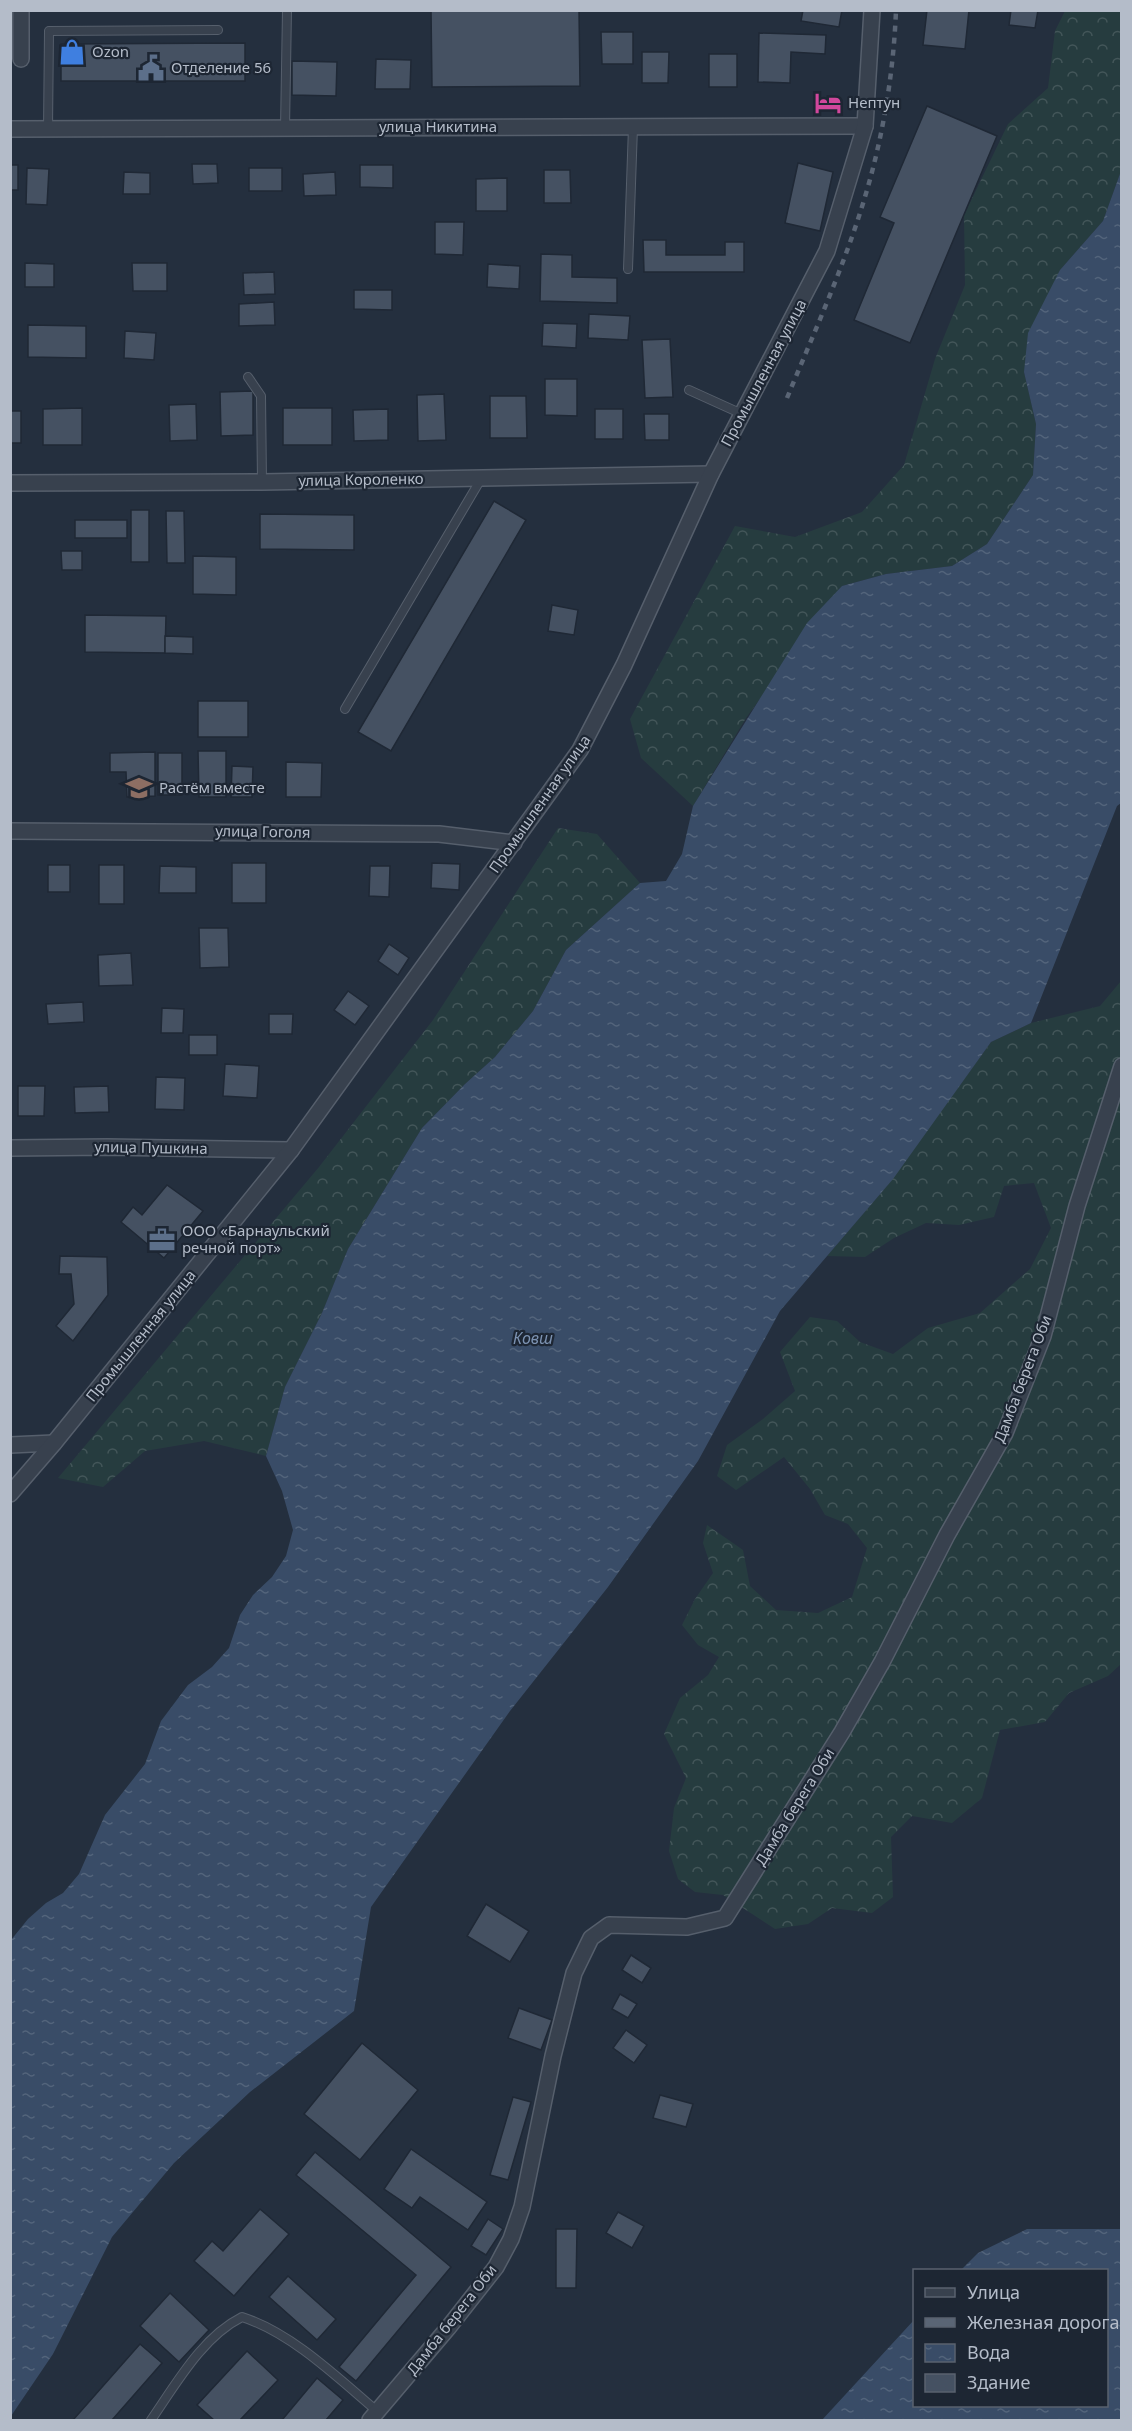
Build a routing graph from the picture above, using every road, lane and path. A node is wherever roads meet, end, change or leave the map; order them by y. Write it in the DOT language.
graph roads {
  1 [pos="21,10"];
  2 [pos="287,10"];
  3 [pos="872,10"];
  4 [pos="218,30"];
  5 [pos="21,59"];
  6 [pos="633,126"];
  7 [pos="865,126"];
  8 [pos="285,128"];
  9 [pos="10,129"];
  10 [pos="48,129"];
  11 [pos="628,268"];
  12 [pos="248,377"];
  13 [pos="689,390"];
  14 [pos="742,414"];
  15 [pos="711,474"];
  16 [pos="481,479"];
  17 [pos="262,482"];
  18 [pos="10,483"];
  19 [pos="345,709"];
  20 [pos="10,831"];
  21 [pos="514,843"];
  22 [pos="1122,1066"];
  23 [pos="10,1148"];
  24 [pos="291,1150"];
  25 [pos="54,1443"];
  26 [pos="10,1445"];
  27 [pos="10,1494"];
  28 [pos="374,2416"];
  29 [pos="151,2421"];
  1 -- 5 [label="street"];
  2 -- 8 [label="lane"];
  3 -- 7 [label="street, Промышленная улица"];
  4 -- 10 [label="lane"];
  6 -- 7 [label="street, улица Никитина"];
  6 -- 8 [label="street, улица Никитина"];
  6 -- 11 [label="lane"];
  7 -- 14 [label="street, Промышленная улица"];
  8 -- 10 [label="street, улица Никитина"];
  9 -- 10 [label="street, улица Никитина"];
  12 -- 17 [label="lane"];
  13 -- 14 [label="lane"];
  14 -- 15 [label="street, Промышленная улица"];
  15 -- 16 [label="street, улица Короленко"];
  15 -- 21 [label="street, Промышленная улица"];
  16 -- 17 [label="street, улица Короленко"];
  16 -- 19 [label="lane"];
  17 -- 18 [label="street, улица Короленко"];
  20 -- 21 [label="street, улица Гоголя"];
  21 -- 24 [label="street, Промышленная улица"];
  22 -- 28 [label="street, Дамба берега Оби"];
  23 -- 24 [label="street, улица Пушкина"];
  24 -- 25 [label="street, Промышленная улица"];
  25 -- 26 [label="street"];
  25 -- 27 [label="street, Промышленная улица"];
  28 -- 29 [label="lane"];
}
